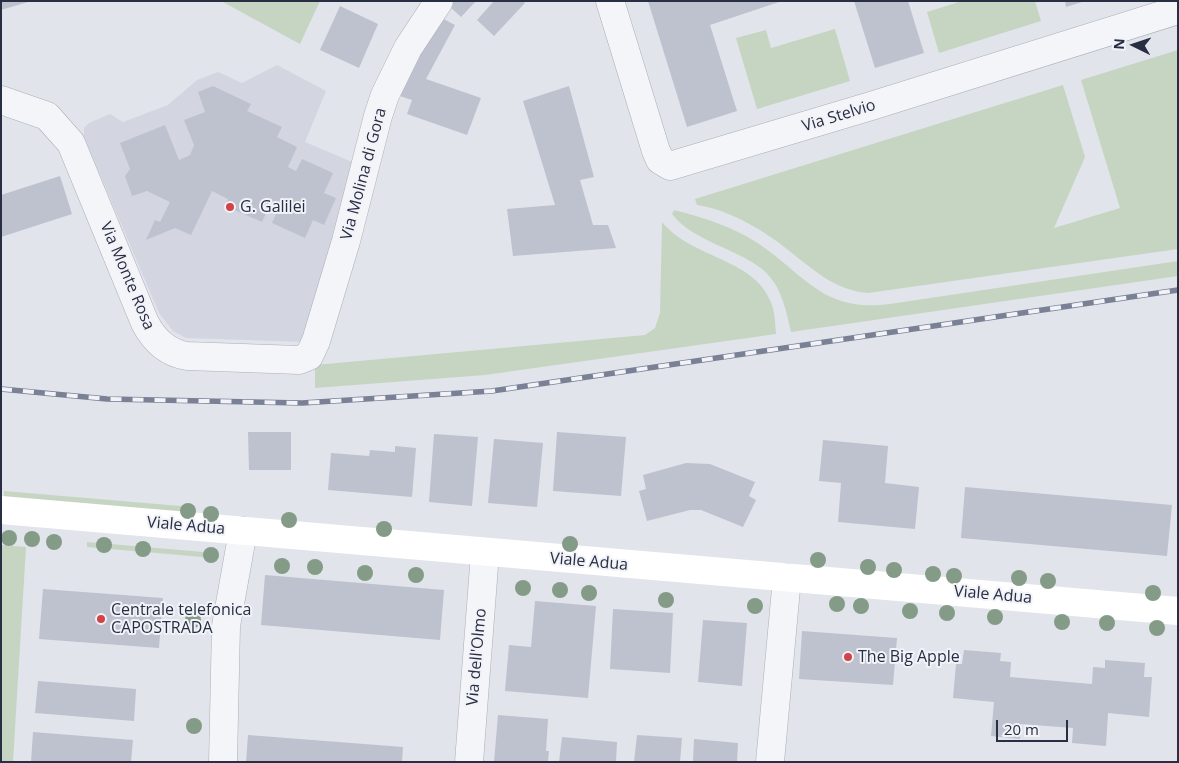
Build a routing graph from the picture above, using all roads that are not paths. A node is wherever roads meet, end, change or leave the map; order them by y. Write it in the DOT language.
graph roads {
  1 [pos="439,1"];
  2 [pos="610,1"];
  3 [pos="1178,10"];
  4 [pos="1,100"];
  5 [pos="309,356"];
  6 [pos="1,510"];
  7 [pos="243,531"];
  8 [pos="485,553"];
  9 [pos="787,578"];
  10 [pos="1178,611"];
  11 [pos="223,762"];
  12 [pos="469,762"];
  13 [pos="770,762"];
  1 -- 5 [label="street, Via Molina di Gora"];
  2 -- 3 [label="street, Via Stelvio"];
  4 -- 5 [label="street, Via Monte Rosa"];
  6 -- 7 [label="main road, Viale Adua"];
  7 -- 8 [label="main road, Viale Adua"];
  7 -- 11 [label="street"];
  8 -- 9 [label="main road, Viale Adua"];
  8 -- 12 [label="street, Via dell'Olmo"];
  9 -- 10 [label="main road, Viale Adua"];
  9 -- 13 [label="street"];
}
